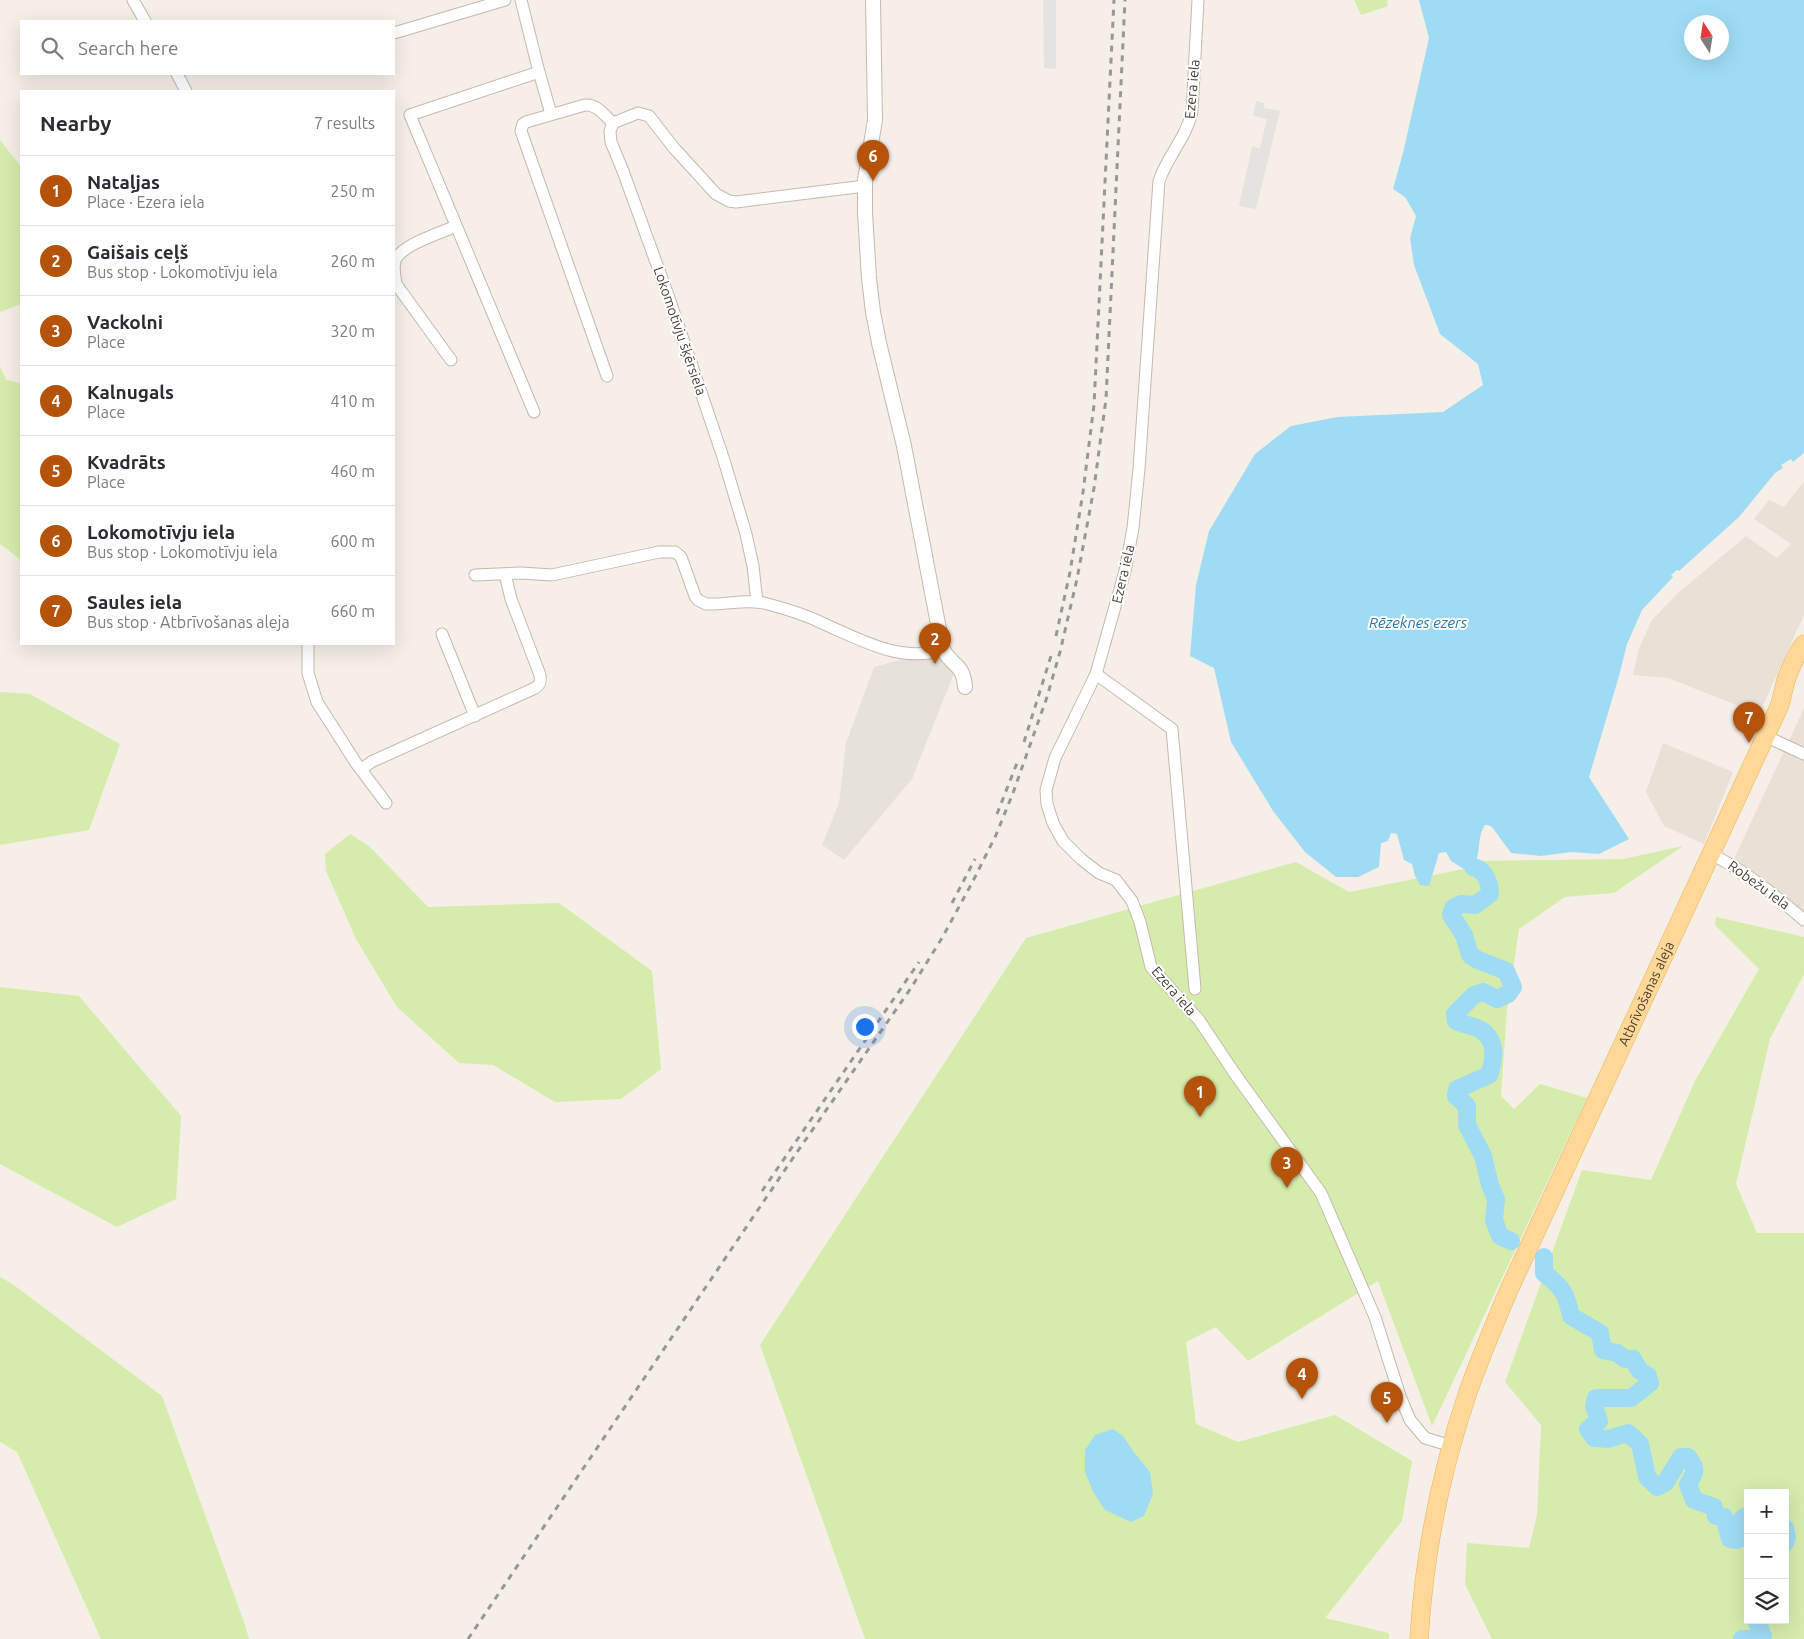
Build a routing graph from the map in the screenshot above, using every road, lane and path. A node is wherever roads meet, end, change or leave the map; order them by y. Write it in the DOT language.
graph roads {
  1 [pos="133,0"];
  2 [pos="505,0"];
  3 [pos="521,0"];
  4 [pos="873,0"];
  5 [pos="1198,0"];
  6 [pos="144,20"];
  7 [pos="395,33"];
  8 [pos="539,72"];
  9 [pos="178,75"];
  10 [pos="185,90"];
  11 [pos="551,114"];
  12 [pos="613,123"];
  13 [pos="865,186"];
  14 [pos="456,226"];
  15 [pos="395,265"];
  16 [pos="395,278"];
  17 [pos="451,360"];
  18 [pos="607,376"];
  19 [pos="534,412"];
  20 [pos="505,574"];
  21 [pos="475,575"];
  22 [pos="757,602"];
  23 [pos="442,634"];
  24 [pos="1804,644"];
  25 [pos="308,645"];
  26 [pos="943,650"];
  27 [pos="1804,663"];
  28 [pos="1096,674"];
  29 [pos="965,687"];
  30 [pos="1784,695"];
  31 [pos="475,716"];
  32 [pos="1765,736"];
  33 [pos="1804,754"];
  34 [pos="361,770"];
  35 [pos="386,803"];
  36 [pos="1711,854"];
  37 [pos="1804,920"];
  38 [pos="1195,989"];
  39 [pos="1452,1446"];
  40 [pos="1419,1639"];
  1 -- 6 [label="street"];
  2 -- 7 [label="street"];
  3 -- 8 [label="street"];
  4 -- 13 [label="street"];
  5 -- 28 [label="street, Ezera iela"];
  8 -- 11 [label="street"];
  8 -- 14 [label="street"];
  9 -- 10 [label="street"];
  11 -- 12 [label="street"];
  11 -- 18 [label="street"];
  12 -- 13 [label="street"];
  12 -- 22 [label="street, Lokomotīvju šķērsiela"];
  13 -- 26 [label="street"];
  14 -- 15 [label="street"];
  14 -- 19 [label="street"];
  16 -- 17 [label="street"];
  20 -- 21 [label="street"];
  20 -- 22 [label="street"];
  20 -- 31 [label="street"];
  22 -- 26 [label="street"];
  23 -- 31 [label="street"];
  24 -- 30 [label="main road, Atbrīvošanas aleja"];
  25 -- 34 [label="street"];
  26 -- 29 [label="street"];
  27 -- 30 [label="main road, Atbrīvošanas aleja"];
  28 -- 38 [label="street"];
  28 -- 39 [label="street, Ezera iela"];
  30 -- 32 [label="main road, Atbrīvošanas aleja"];
  31 -- 34 [label="street"];
  32 -- 33 [label="street"];
  32 -- 36 [label="main road, Atbrīvošanas aleja"];
  34 -- 35 [label="street"];
  36 -- 37 [label="street, Robežu iela"];
  36 -- 39 [label="main road, Atbrīvošanas aleja"];
  39 -- 40 [label="main road, Atbrīvošanas aleja"];
}
